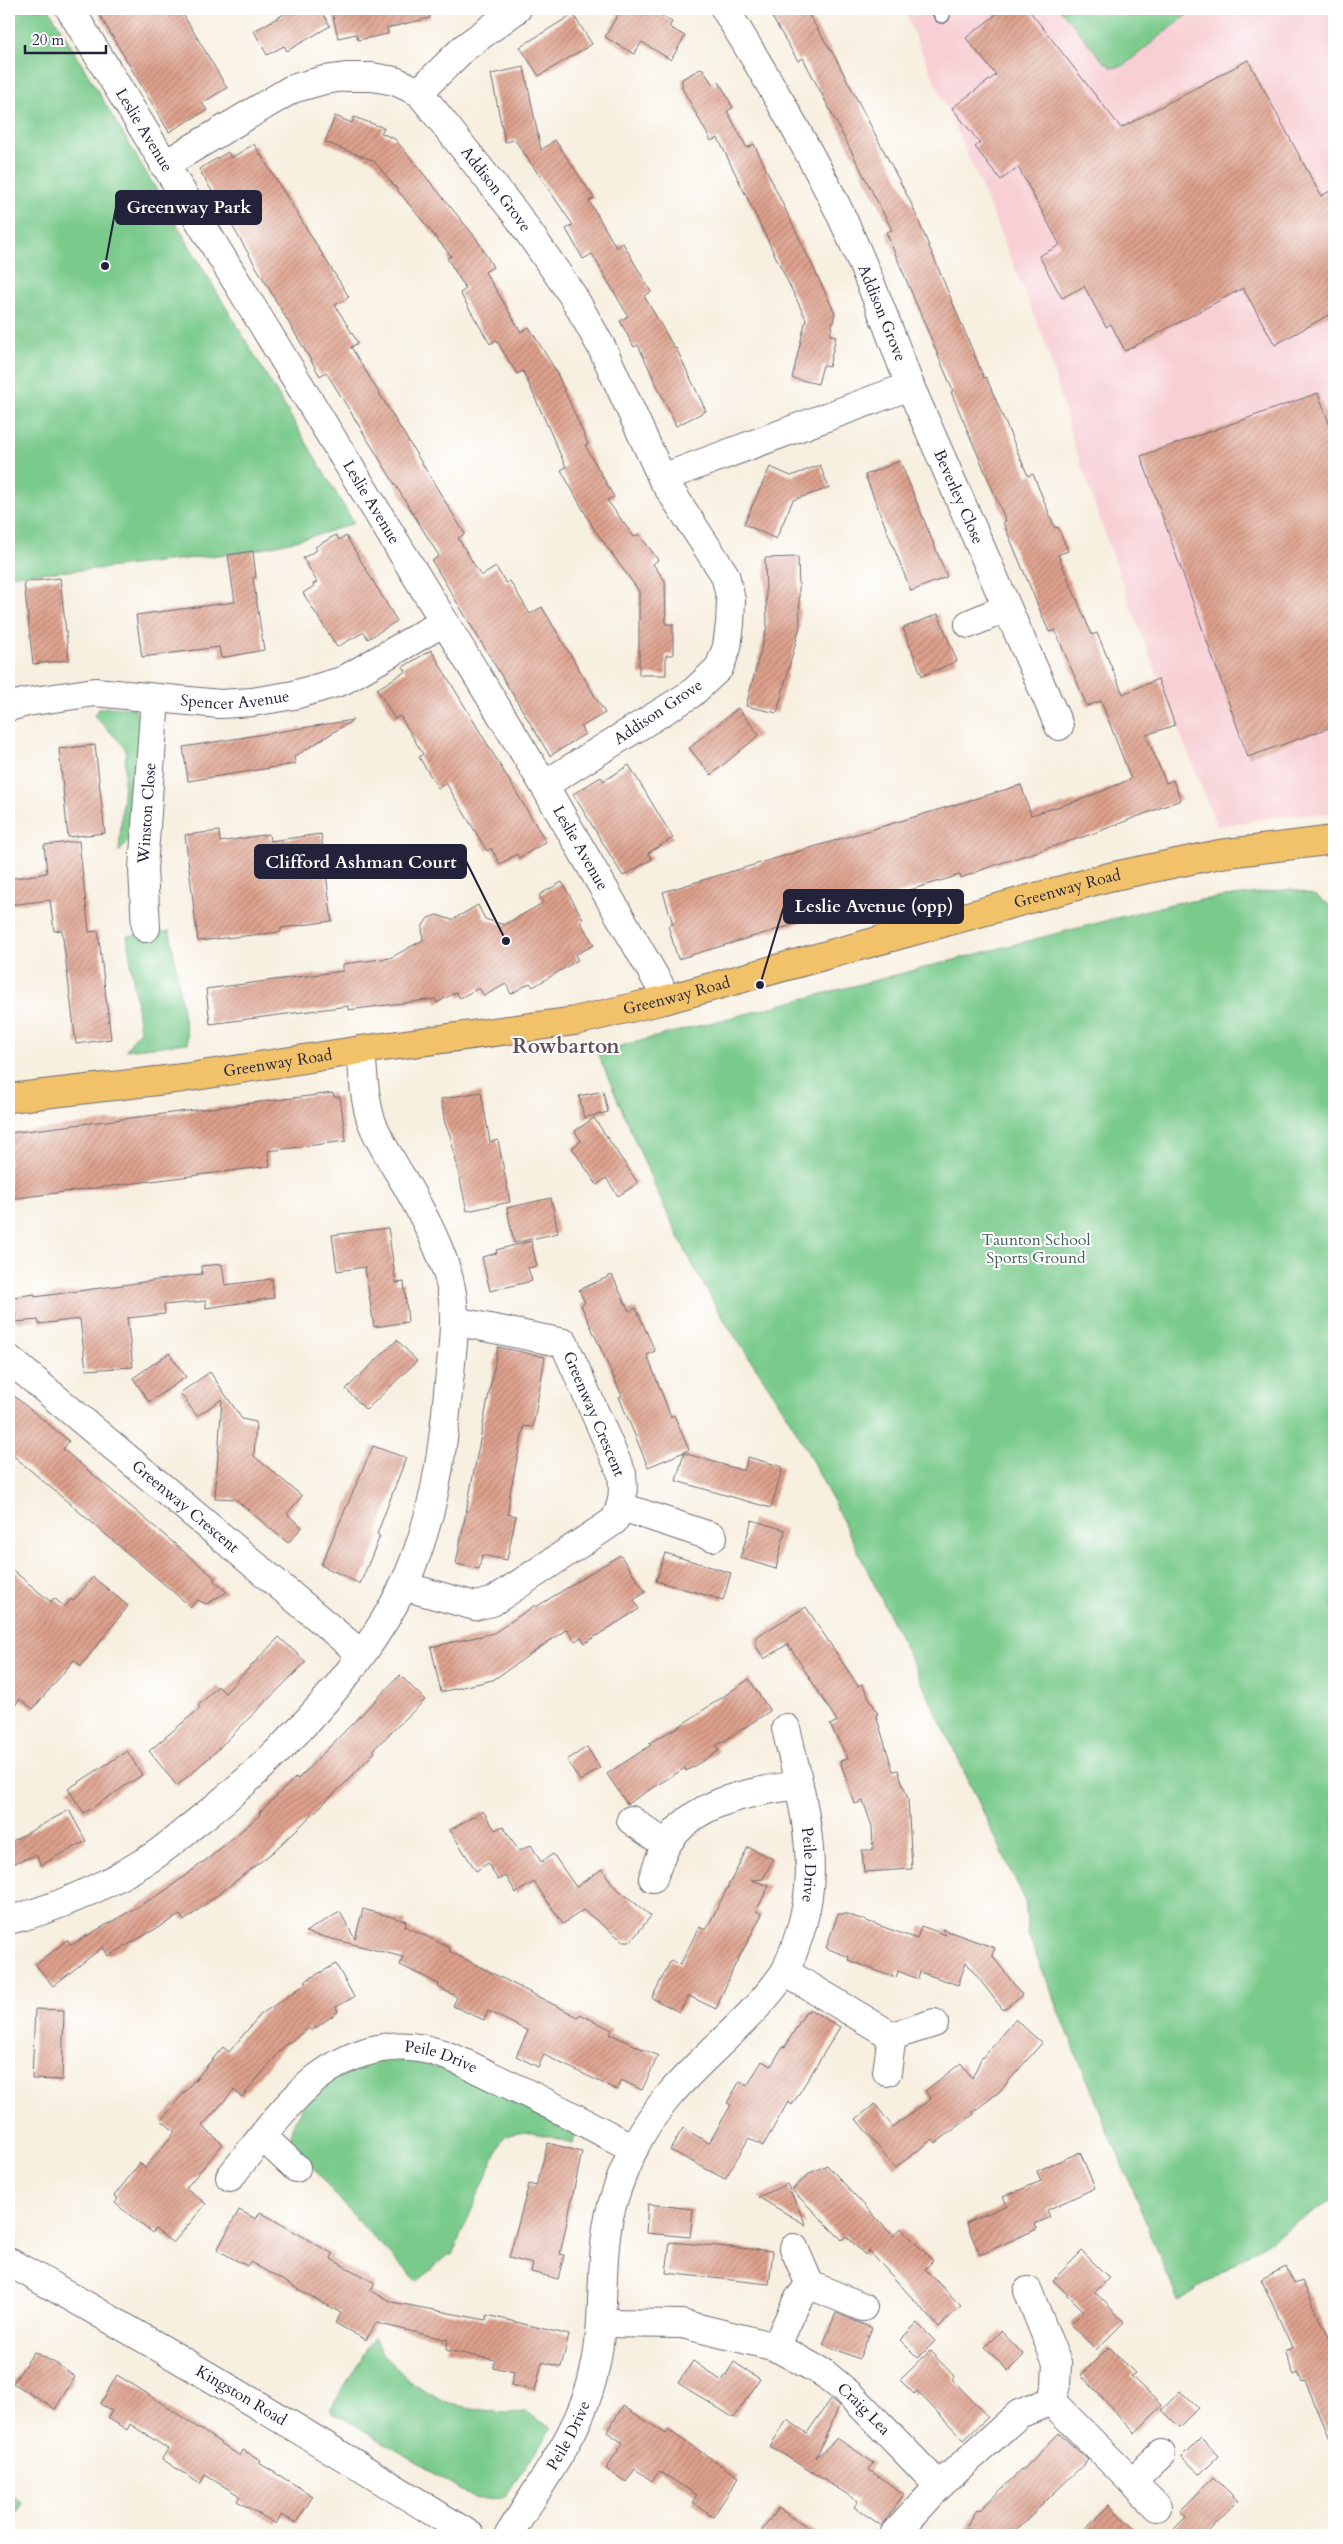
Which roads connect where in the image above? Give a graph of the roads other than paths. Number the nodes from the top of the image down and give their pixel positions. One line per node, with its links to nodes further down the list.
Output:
1 (70, 9): 5 (street, Leslie Avenue)
2 (517, 9): 4 (street)
3 (726, 9): 6 (street, Addison Grove)
4 (419, 92): 5 (street, Addison Grove); 7 (street, Addison Grove)
5 (164, 164): 9 (street, Leslie Avenue)
6 (910, 386): 7 (street); 8 (street, Beverley Close)
7 (662, 478): 14 (street, Addison Grove)
8 (1006, 608): 10 (street); 13 (street, Beverley Close)
9 (444, 622): 11 (street, Spencer Avenue); 14 (street, Leslie Avenue)
10 (969, 624)
11 (155, 698): 12 (street, Spencer Avenue); 16 (street, Winston Close)
12 (9, 707)
13 (1059, 726)
14 (544, 785): 17 (street, Leslie Avenue)
15 (1334, 840): 17 (main road, Greenway Road)
16 (146, 928)
17 (664, 1000): 18 (main road, Greenway Road)
18 (361, 1050): 19 (main road, Greenway Road); 20 (street)
19 (9, 1098)
20 (454, 1321): 22 (street, Greenway Crescent); 24 (street)
21 (9, 1359): 25 (street, Greenway Crescent)
22 (622, 1507): 23 (street); 24 (street)
23 (713, 1537)
24 (403, 1586): 25 (street)
25 (361, 1654): 31 (street)
26 (786, 1728): 27 (street, Peile Drive)
27 (798, 1784): 29 (street); 32 (street, Peile Drive)
28 (631, 1820): 29 (street)
29 (666, 1845): 30 (street)
30 (653, 1878)
31 (9, 1920)
32 (785, 1972): 34 (street); 37 (street, Peile Drive)
33 (934, 2023): 34 (street)
34 (892, 2036): 35 (street)
35 (887, 2072)
36 (263, 2137): 37 (street, Peile Drive); 38 (street); 39 (street, Peile Drive)
37 (634, 2149): 45 (street, Peile Drive)
38 (296, 2168)
39 (230, 2177)
40 (794, 2248): 42 (street)
41 (9, 2262): 52 (street, Kingston Road)
42 (810, 2285): 44 (street); 46 (street)
43 (1028, 2291): 47 (street)
44 (864, 2307)
45 (602, 2323): 46 (street, Craig Lea); 53 (street, Peile Drive)
46 (776, 2347): 50 (street, Craig Lea)
47 (1051, 2401): 49 (street); 50 (street)
48 (1161, 2454): 49 (street)
49 (1132, 2482): 51 (street)
50 (939, 2486): 54 (street)
51 (1157, 2507)
52 (470, 2535)
53 (509, 2535)
54 (894, 2535)

